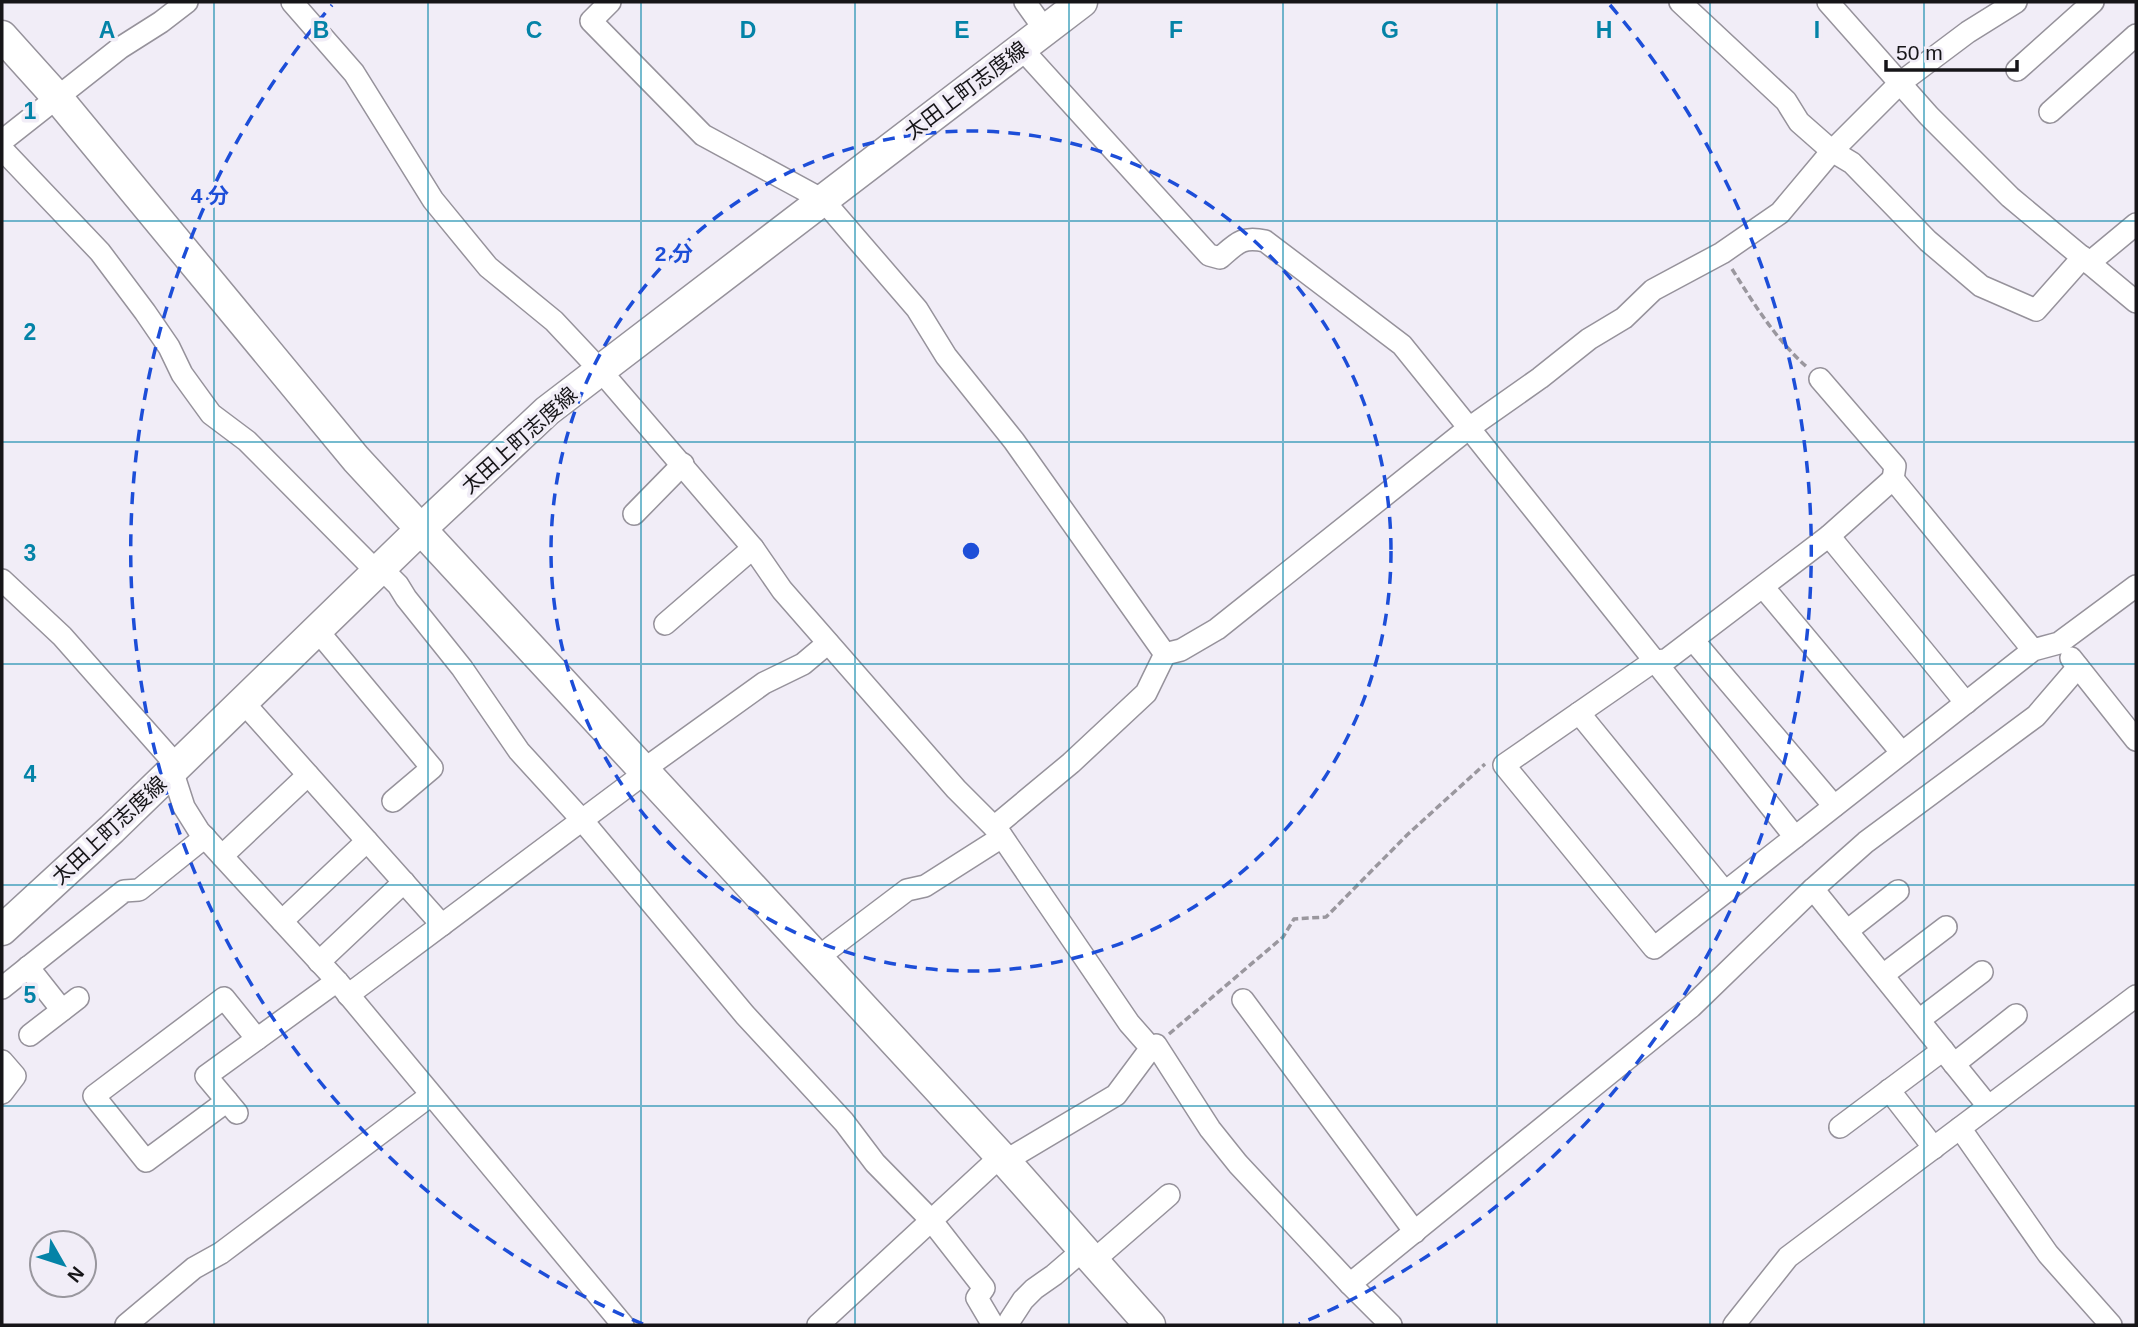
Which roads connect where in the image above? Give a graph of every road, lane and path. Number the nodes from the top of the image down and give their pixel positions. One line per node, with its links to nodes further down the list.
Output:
1 (187, 2): 15 (street)
2 (292, 2): 25 (street)
3 (610, 2): 20 (street)
4 (1025, 2): 12 (street)
5 (1082, 2): 12 (street, 太田上町志度線)
6 (1680, 2): 19 (street)
7 (1828, 2): 14 (street)
8 (2016, 2): 14 (street)
9 (2093, 2): 13 (street)
10 (2136, 35): 16 (street)
11 (2, 36): 15 (street)
12 (1033, 39): 20 (street, 太田上町志度線); 27 (street)
13 (2017, 70)
14 (1900, 83): 19 (street); 23 (street)
15 (56, 96): 17 (street); 31 (street)
16 (2050, 112)
17 (2, 141)
18 (2, 149): 34 (street)
19 (1832, 151): 22 (street); 23 (street)
20 (823, 200): 25 (street, 太田上町志度線); 44 (street)
21 (2136, 224): 23 (street)
22 (1722, 253): 26 (path); 27 (street)
23 (2086, 260): 24 (street)
24 (2136, 302)
25 (600, 370): 28 (street); 31 (street, 太田上町志度線)
26 (1820, 379): 29 (street)
27 (1469, 428): 44 (street); 45 (street)
28 (682, 464): 30 (street); 33 (street)
29 (1893, 479): 32 (street); 43 (street)
30 (634, 514)
31 (421, 528): 34 (street, 太田上町志度線); 54 (street)
32 (1829, 536): 37 (street); 48 (street)
33 (753, 548): 38 (street); 41 (street)
34 (379, 570): 39 (street, 太田上町志度線); 58 (street)
35 (2, 580): 53 (street)
36 (2136, 586): 42 (street)
37 (1764, 588): 40 (street); 51 (street)
38 (665, 624)
39 (317, 631): 47 (street, 太田上町志度線); 56 (street)
40 (1693, 640): 45 (street); 57 (street)
41 (828, 642): 54 (street); 59 (street)
42 (2059, 643): 43 (street); 46 (street)
43 (2033, 650): 48 (street)
44 (1165, 654): 59 (street)
45 (1654, 661): 49 (street); 61 (street)
46 (2078, 667): 50 (street); 65 (street)
47 (243, 702): 53 (street, 太田上町志度線); 55 (street)
48 (1966, 703): 51 (street)
49 (1578, 713): 67 (street); 67 (street)
50 (2136, 740)
51 (1902, 753): 57 (street)
52 (1488, 762): 86 (path)
53 (175, 768): 60 (street); 71 (street, 太田上町志度線)
54 (644, 771): 58 (street); 73 (street)
55 (308, 775): 62 (street); 63 (street)
56 (393, 801)
57 (1835, 806): 61 (street)
58 (582, 820): 69 (street); 98 (street)
59 (998, 832): 73 (street); 96 (street)
60 (205, 837): 63 (street); 75 (street)
61 (1796, 837): 67 (street)
62 (367, 841): 64 (street); 68 (street)
63 (222, 856): 68 (street)
64 (404, 882): 69 (street); 74 (street)
65 (1813, 889): 72 (street); 99 (street)
66 (1898, 891): 72 (street)
67 (1725, 892)
68 (282, 921): 74 (street)
69 (442, 925): 79 (street)
70 (1946, 927): 77 (street)
71 (2, 930)
72 (1847, 931): 77 (street)
73 (817, 958): 96 (street)
74 (319, 962): 79 (street)
75 (28, 967): 78 (street); 84 (street)
76 (1982, 972): 83 (street)
77 (1883, 975): 83 (street)
78 (2, 988)
79 (343, 988): 85 (street); 91 (street)
80 (2136, 996): 92 (street)
81 (1243, 1000): 99 (street)
82 (2016, 1015): 87 (street)
83 (1919, 1020): 87 (street)
84 (30, 1035)
85 (257, 1039): 85 (street)
86 (1156, 1045): 101 (street)
87 (1949, 1056): 89 (street); 92 (street)
88 (2, 1060): 90 (street)
89 (1889, 1090): 93 (street); 95 (street)
90 (2, 1093)
91 (431, 1095): 103 (street); 104 (street)
92 (1988, 1106): 94 (street)
93 (1840, 1127)
94 (1960, 1128): 95 (street); 109 (street)
95 (1934, 1148): 108 (street)
96 (1003, 1158): 98 (street); 100 (street)
97 (1169, 1195): 100 (street)
98 (932, 1220): 102 (street); 105 (street)
99 (1415, 1231): 101 (street)
100 (1088, 1255): 102 (street); 106 (street)
101 (1350, 1284): 107 (street)
102 (1002, 1323)
103 (125, 1325)
104 (622, 1325)
105 (818, 1325)
106 (1150, 1325)
107 (1391, 1325)
108 (1734, 1325)
109 (2111, 1325)

